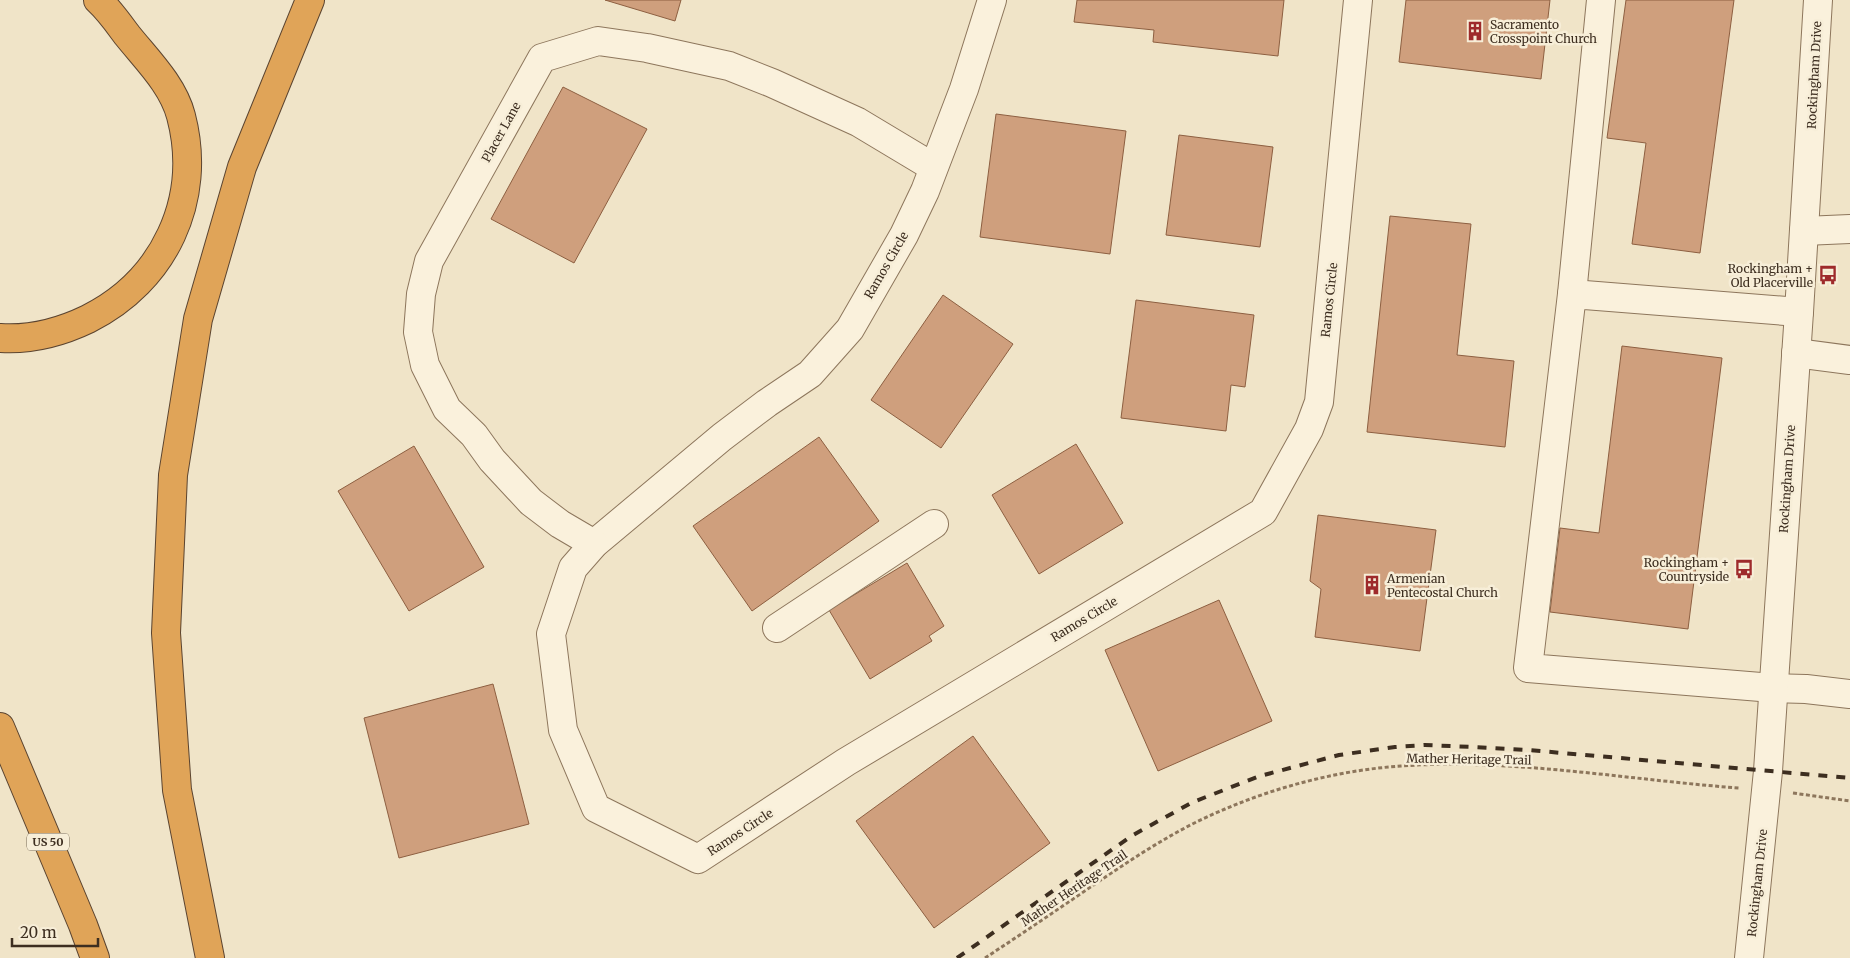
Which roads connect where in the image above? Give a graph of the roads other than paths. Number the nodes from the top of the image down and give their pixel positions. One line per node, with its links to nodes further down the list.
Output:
1 (98, 0): 12 (highway)
2 (310, 0): 22 (highway)
3 (992, 0): 7 (street, Ramos Circle)
4 (1358, 0): 16 (street, Ramos Circle)
5 (1602, 0): 10 (street)
6 (1818, 0): 9 (street, Rockingham Drive)
7 (933, 167): 16 (street, Ramos Circle); 16 (street, Placer Lane)
8 (1850, 229): 9 (street)
9 (1804, 231): 11 (street, Rockingham Drive)
10 (1572, 294): 11 (street); 18 (street)
11 (1799, 312): 13 (street, Rockingham Drive)
12 (0, 338)
13 (1796, 353): 14 (street); 18 (street, Rockingham Drive)
14 (1850, 360)
15 (934, 524): 17 (street)
16 (594, 544)
17 (777, 628)
18 (1773, 688): 19 (street); 23 (street, Rockingham Drive)
19 (1850, 694)
20 (0, 727): 21 (highway, US 50)
21 (95, 958)
22 (210, 958)
23 (1749, 958)

